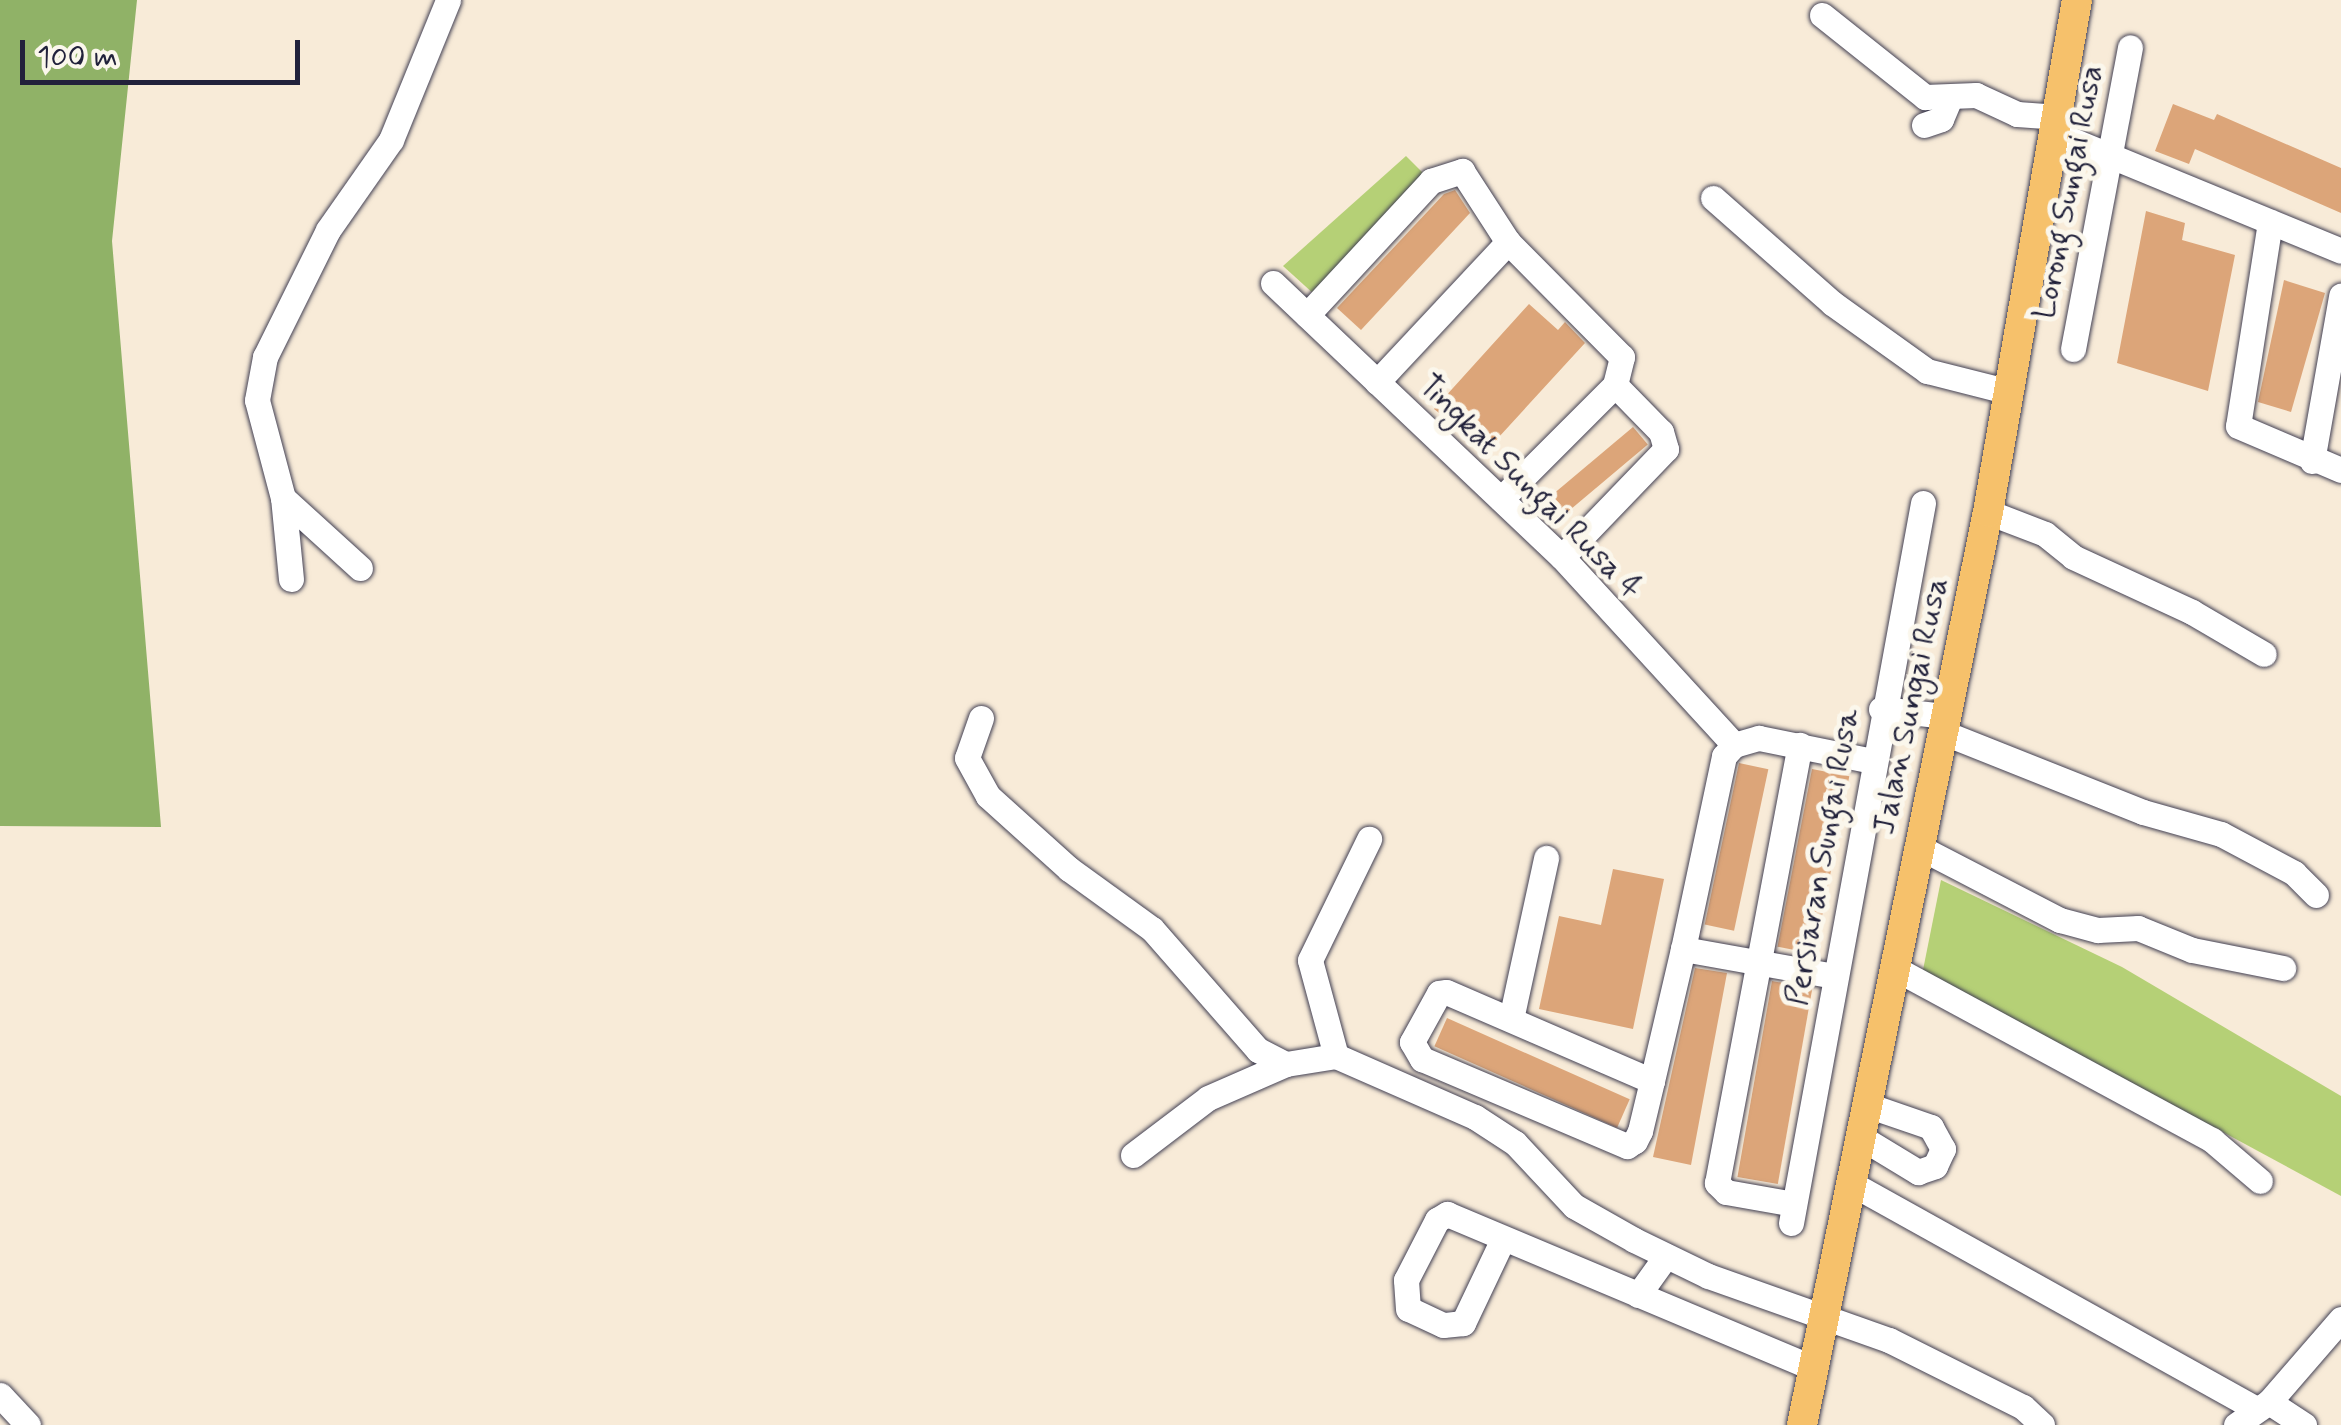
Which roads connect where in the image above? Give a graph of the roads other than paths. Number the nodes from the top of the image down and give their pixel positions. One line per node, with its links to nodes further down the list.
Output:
1 (448, 0): 22 (street)
2 (2077, 0): 6 (main road, Jalan Sungai Rusa)
3 (1822, 16): 5 (street)
4 (2130, 48): 8 (street, Lorong Sungai Rusa)
5 (1950, 98): 6 (street); 7 (street)
6 (2057, 125): 8 (street); 19 (main road, Jalan Sungai Rusa)
7 (1924, 126)
8 (2110, 158): 10 (street); 16 (street, Lorong Sungai Rusa)
9 (1713, 198): 19 (street)
10 (2270, 222): 12 (street); 20 (street)
11 (1508, 242): 15 (street); 17 (street); 18 (street)
12 (2341, 251)
13 (1273, 283): 15 (street, Tingkat Sungai Rusa 4)
14 (2341, 296): 20 (street)
15 (1306, 315): 17 (street, Tingkat Sungai Rusa 4)
16 (2073, 349)
17 (1377, 382): 23 (street, Tingkat Sungai Rusa 4)
18 (1616, 385): 23 (street); 26 (street)
19 (2010, 392): 25 (main road, Jalan Sungai Rusa)
20 (2312, 461): 21 (street)
21 (2341, 470)
22 (283, 498): 27 (street); 28 (street)
23 (1501, 500): 26 (street, Tingkat Sungai Rusa 4)
24 (1922, 503): 30 (street, Persiaran Sungai Rusa)
25 (1988, 512): 29 (street); 32 (main road, Jalan Sungai Rusa)
26 (1562, 558): 34 (street, Tingkat Sungai Rusa 4)
27 (360, 568)
28 (291, 579)
29 (2264, 654)
30 (1881, 709): 32 (street); 35 (street, Persiaran Sungai Rusa)
31 (981, 718): 47 (street)
32 (1943, 724): 37 (main road, Jalan Sungai Rusa); 39 (street)
33 (1800, 744): 34 (street); 35 (street); 41 (street)
34 (1734, 745): 40 (street)
35 (1873, 761): 44 (street, Persiaran Sungai Rusa)
36 (1368, 840): 46 (street)
37 (1916, 846): 42 (main road, Jalan Sungai Rusa); 43 (street)
38 (1546, 858): 45 (street)
39 (2316, 895)
40 (1683, 950): 41 (street); 48 (street)
41 (1760, 962): 44 (street); 44 (street, Persiaran Sungai Rusa)
42 (1894, 968): 49 (main road, Jalan Sungai Rusa); 52 (street)
43 (2283, 968)
44 (1835, 976)
45 (1511, 1019): 48 (street); 48 (street)
46 (1336, 1056): 47 (street); 55 (street)
47 (1286, 1064): 51 (street)
48 (1652, 1081)
49 (1868, 1104): 50 (main road, Jalan Sungai Rusa); 50 (street)
50 (1862, 1138): 53 (main road, Jalan Sungai Rusa)
51 (1133, 1155)
52 (2260, 1181)
53 (1854, 1185): 57 (main road, Jalan Sungai Rusa); 61 (street)
54 (1502, 1241): 54 (street); 56 (street)
55 (1666, 1256): 56 (street); 57 (street)
56 (1638, 1295): 59 (street)
57 (1826, 1317): 59 (main road, Jalan Sungai Rusa); 64 (street)
58 (2337, 1331): 61 (street)
59 (1814, 1369): 63 (main road, Jalan Sungai Rusa)
60 (0, 1395): 62 (street)
61 (2253, 1412): 65 (street)
62 (28, 1425)
63 (1802, 1425)
64 (2042, 1425)
65 (2304, 1425)

